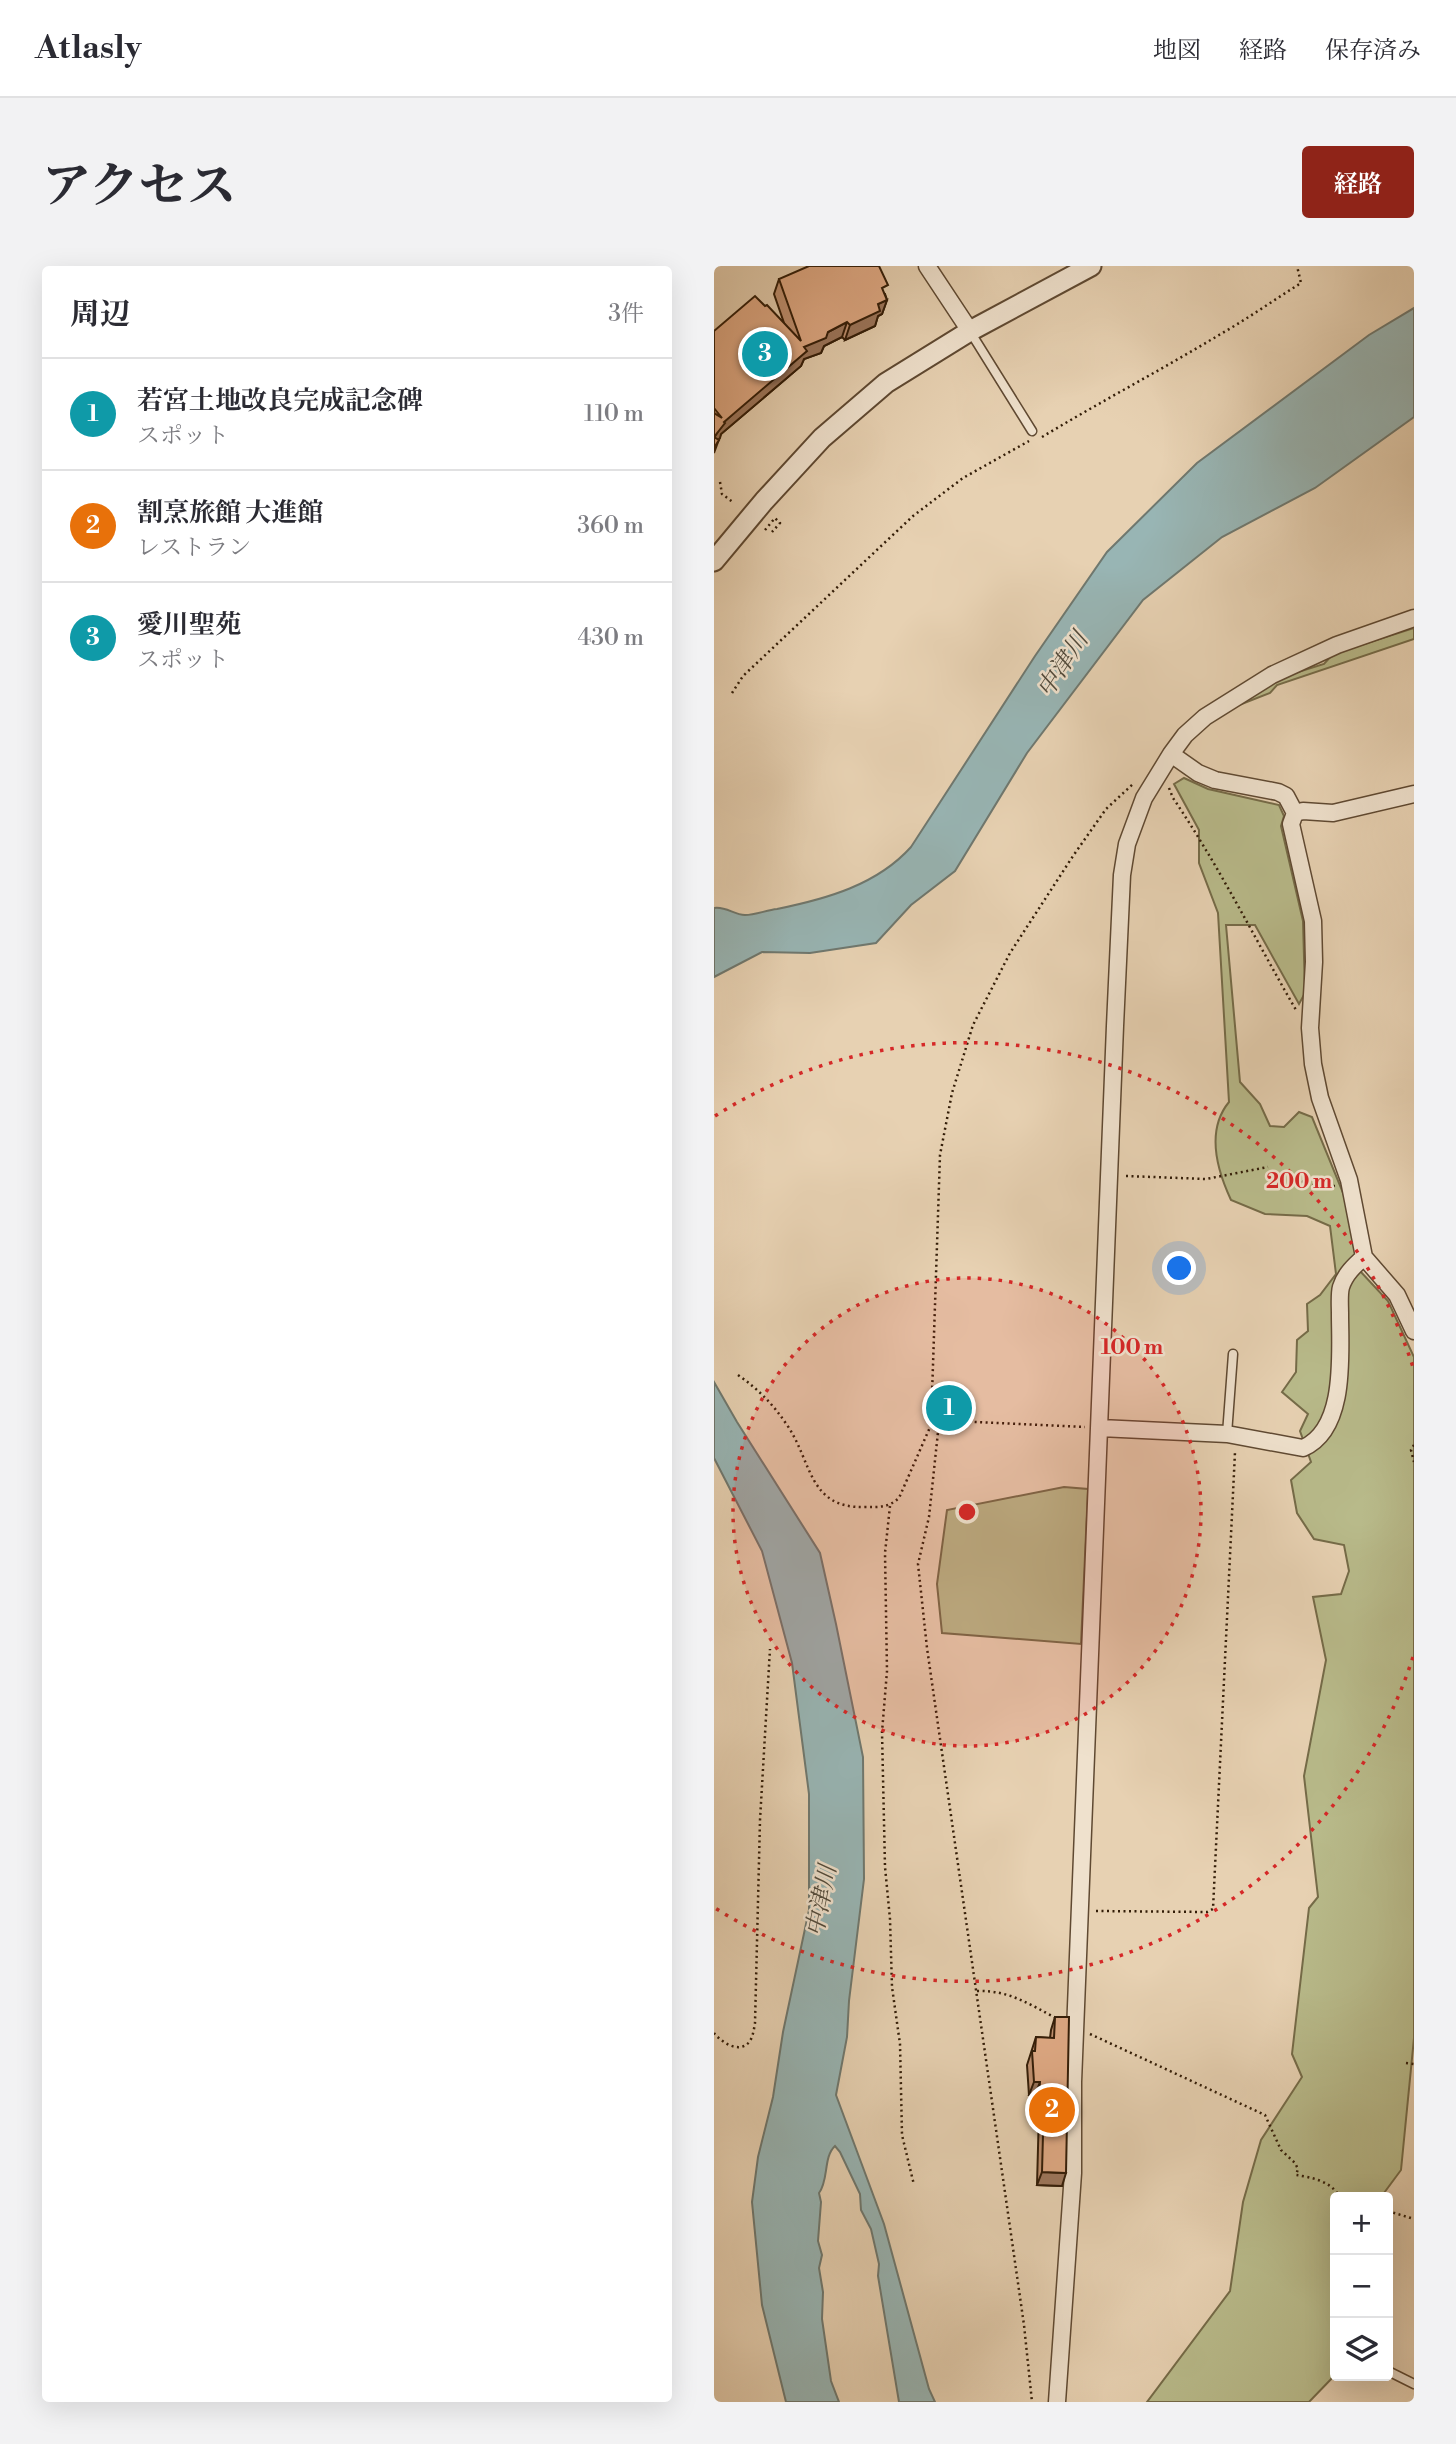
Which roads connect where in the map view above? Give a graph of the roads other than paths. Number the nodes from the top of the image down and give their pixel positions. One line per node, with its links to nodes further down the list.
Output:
1 (928, 266): 3 (street)
2 (1091, 266): 3 (street)
3 (970, 331): 4 (lane); 5 (street)
4 (1032, 431)
5 (714, 561)
6 (1414, 618): 7 (street)
7 (1171, 754): 9 (street); 13 (street)
8 (1414, 794): 9 (street)
9 (1295, 813): 10 (street)
10 (1364, 1257): 11 (street); 14 (street)
11 (1414, 1331)
12 (1233, 1354): 14 (lane)
13 (1100, 1428): 14 (street); 17 (street)
14 (1231, 1434)
15 (1393, 2374): 16 (lane)
16 (1414, 2384)
17 (1057, 2402)

